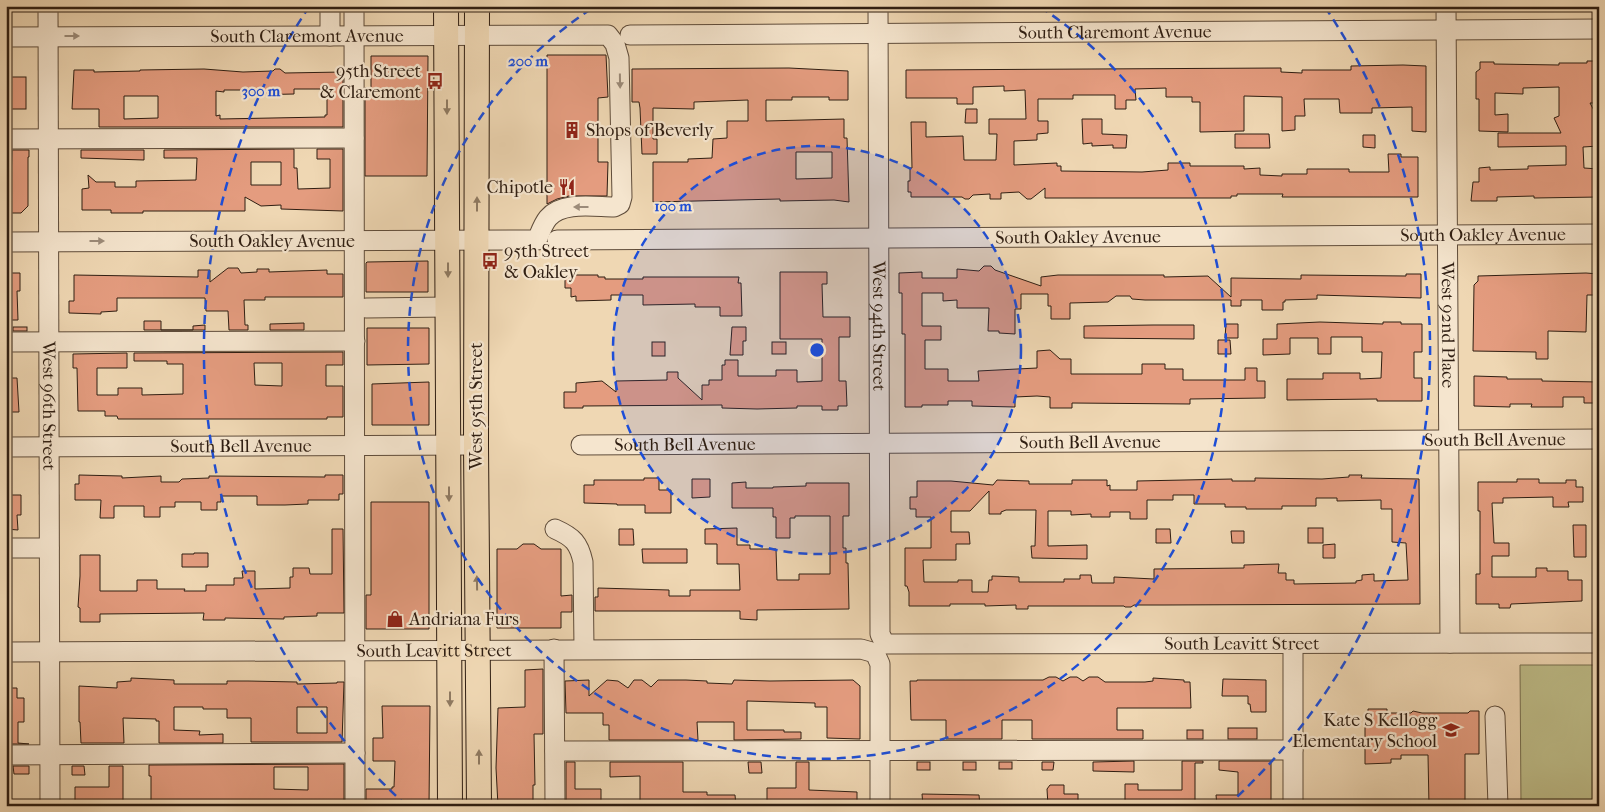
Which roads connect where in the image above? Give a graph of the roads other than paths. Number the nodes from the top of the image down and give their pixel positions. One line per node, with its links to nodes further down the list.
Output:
1 (48, 6): 14 (street, West 96th Street)
2 (330, 6): 15 (street)
3 (354, 6): 16 (street)
4 (446, 6): 11 (main road, West 95th Street)
5 (477, 6): 12 (main road, West 95th Street)
6 (878, 6): 10 (street, West 94th Street)
7 (1446, 6): 9 (street, West 92nd Place)
8 (1599, 29): 9 (street, South Claremont Avenue)
9 (1446, 30): 10 (street, South Claremont Avenue); 21 (street, West 92nd Place)
10 (878, 34): 13 (street, South Claremont Avenue); 23 (street, West 94th Street)
11 (447, 35): 12 (street, South Claremont Avenue); 16 (street, South Claremont Avenue); 25 (main road, West 95th Street, one-way to 25)
12 (477, 35): 26 (main road, West 95th Street, one-way to 12); 27 (street, South Claremont Avenue, one-way to 27)
13 (630, 35)
14 (48, 36): 15 (street, South Claremont Avenue, one-way to 15); 17 (street, South Claremont Avenue); 20 (street, West 96th Street)
15 (330, 36): 16 (street, South Claremont Avenue)
16 (354, 36): 18 (street)
17 (6, 37)
18 (354, 138): 20 (street); 24 (street)
19 (6, 139): 20 (street)
20 (48, 139): 30 (street, West 96th Street)
21 (1447, 234): 22 (street, South Oakley Avenue); 23 (street, South Oakley Avenue); 37 (street, West 92nd Place)
22 (1599, 234)
23 (879, 238): 28 (street, South Oakley Avenue); 38 (street, West 94th Street)
24 (355, 240): 25 (street, South Oakley Avenue); 30 (street, South Oakley Avenue, one-way to 24); 33 (street)
25 (448, 240): 26 (street, South Oakley Avenue); 31 (main road, West 95th Street, one-way to 31)
26 (476, 240): 27 (street, South Oakley Avenue); 41 (main road, West 95th Street)
27 (537, 240)
28 (557, 240)
29 (6, 242): 30 (street, South Oakley Avenue)
30 (49, 242): 35 (street, West 96th Street)
31 (448, 307): 32 (street); 40 (main road, West 95th Street)
32 (366, 308)
33 (355, 341): 35 (street); 42 (street)
34 (6, 342): 35 (street)
35 (49, 342): 44 (street, West 96th Street)
36 (1599, 439): 37 (street, South Bell Avenue)
37 (1448, 440): 38 (street, South Bell Avenue); 48 (street, West 92nd Place)
38 (879, 443): 39 (street, South Bell Avenue); 51 (street, West 94th Street)
39 (581, 444)
40 (449, 445): 41 (street, South Bell Avenue); 42 (street, South Bell Avenue); 55 (main road, West 95th Street, one-way to 55)
41 (476, 445): 56 (main road, West 95th Street, one-way to 41)
42 (356, 446): 44 (street, South Bell Avenue); 54 (street)
43 (6, 447): 44 (street, South Bell Avenue)
44 (49, 447): 47 (street, West 96th Street)
45 (555, 529): 53 (street)
46 (6, 548): 47 (street)
47 (50, 548): 58 (street, West 96th Street)
48 (1450, 643): 49 (street, South Leavitt Street); 50 (street, South Leavitt Street)
49 (1599, 643)
50 (1293, 644): 51 (street, South Leavitt Street); 62 (street)
51 (875, 645): 53 (street, South Leavitt Street); 61 (street, West 94th Street)
52 (554, 649): 53 (street, South Leavitt Street); 56 (street, South Leavitt Street); 60 (street)
53 (584, 649)
54 (356, 650): 55 (street, South Leavitt Street); 58 (street, South Leavitt Street); 63 (street)
55 (450, 650): 56 (street, South Leavitt Street); 68 (main road, West 95th Street, one-way to 68)
56 (478, 650): 69 (main road, West 95th Street, one-way to 56)
57 (6, 652): 58 (street, South Leavitt Street)
58 (50, 652): 65 (street, West 96th Street)
59 (1496, 716): 73 (street)
60 (555, 750): 61 (street); 70 (street)
61 (880, 750): 62 (street); 71 (street, West 94th Street)
62 (1293, 750): 72 (street)
63 (355, 753): 65 (street); 67 (street)
64 (6, 755): 65 (street)
65 (50, 755): 66 (street, West 96th Street)
66 (50, 806)
67 (355, 806)
68 (450, 806)
69 (479, 806)
70 (555, 806)
71 (880, 806)
72 (1293, 806)
73 (1498, 806)

